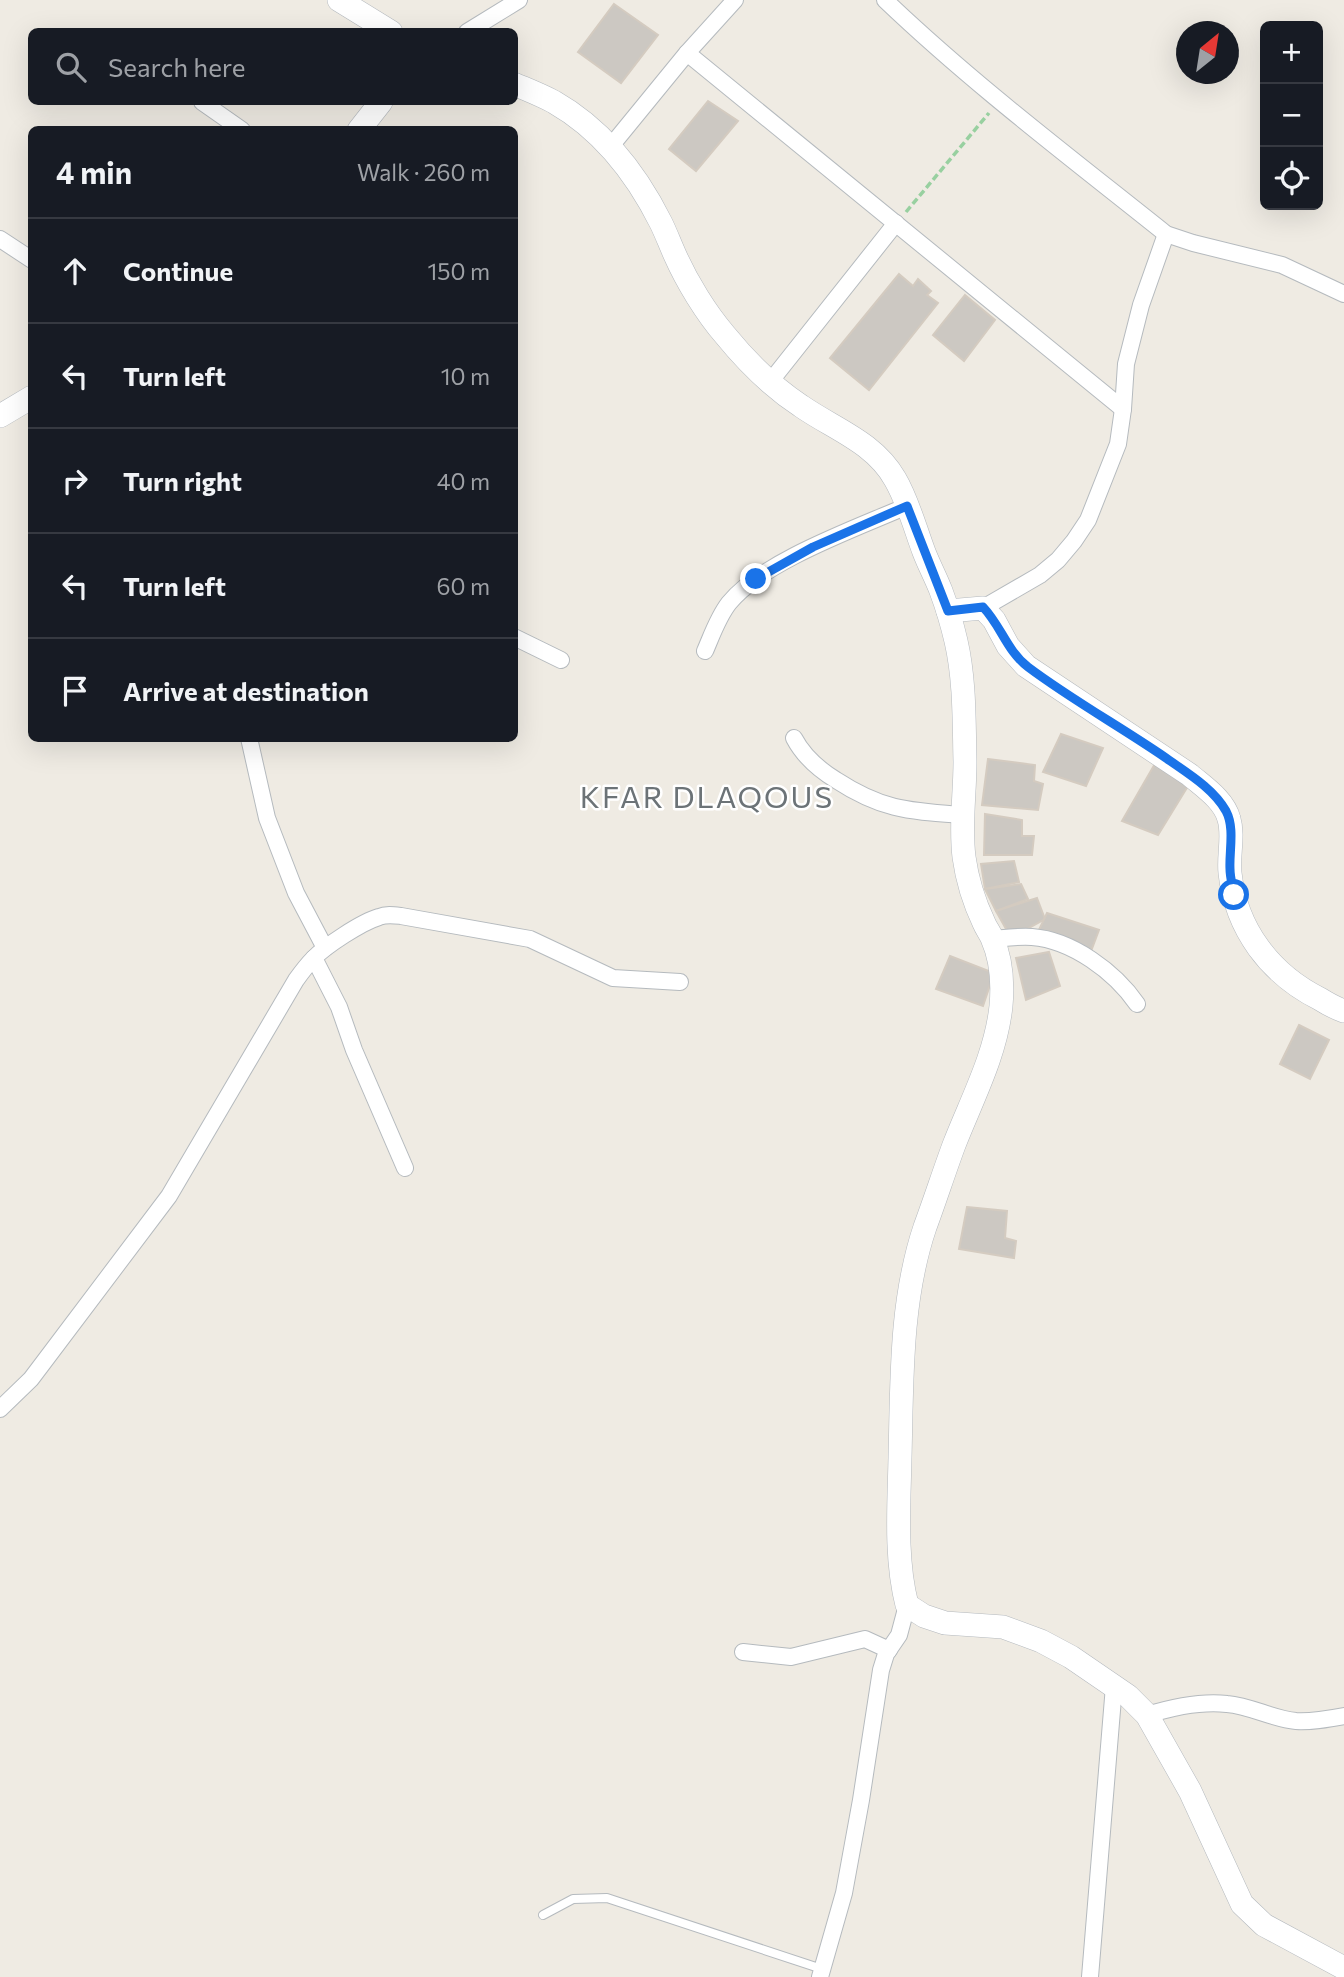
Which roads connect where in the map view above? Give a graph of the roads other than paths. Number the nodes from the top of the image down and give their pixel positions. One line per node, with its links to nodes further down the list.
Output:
1 (339, 0): 5 (main road)
2 (519, 0): 6 (street)
3 (735, 0): 7 (street)
4 (885, 0): 15 (street)
5 (384, 28)
6 (474, 28)
7 (687, 53): 13 (street); 14 (street)
8 (518, 86): 13 (main road)
9 (206, 105): 11 (street)
10 (379, 105): 12 (main road)
11 (236, 126)
12 (362, 126)
13 (611, 146): 19 (main road)
14 (897, 223): 19 (street); 21 (street)
15 (1166, 233): 18 (street); 21 (street)
16 (0, 239): 17 (street)
17 (28, 257)
18 (1344, 294)
19 (770, 382): 23 (main road)
20 (28, 399): 22 (main road)
21 (1123, 409): 24 (street)
22 (0, 416)
23 (907, 506): 25 (main road); 27 (street)
24 (983, 607): 25 (main road); 36 (main road)
25 (948, 611): 31 (main road)
26 (518, 639): 28 (street)
27 (705, 651)
28 (561, 660)
29 (794, 737): 31 (street)
30 (250, 742): 33 (street)
31 (962, 815): 32 (main road)
32 (993, 939): 35 (street); 39 (main road)
33 (319, 953): 34 (street); 37 (street); 38 (street)
34 (680, 982)
35 (1137, 1004)
36 (1344, 1011)
37 (405, 1168)
38 (0, 1409)
39 (907, 1605): 40 (street); 42 (main road)
40 (889, 1650): 41 (street); 47 (street)
41 (743, 1652)
42 (1114, 1686): 43 (main road); 48 (street)
43 (1147, 1714): 44 (street); 46 (main road)
44 (1344, 1716)
45 (543, 1915): 47 (lane)
46 (1344, 1968)
47 (821, 1973)
48 (1090, 1977)

